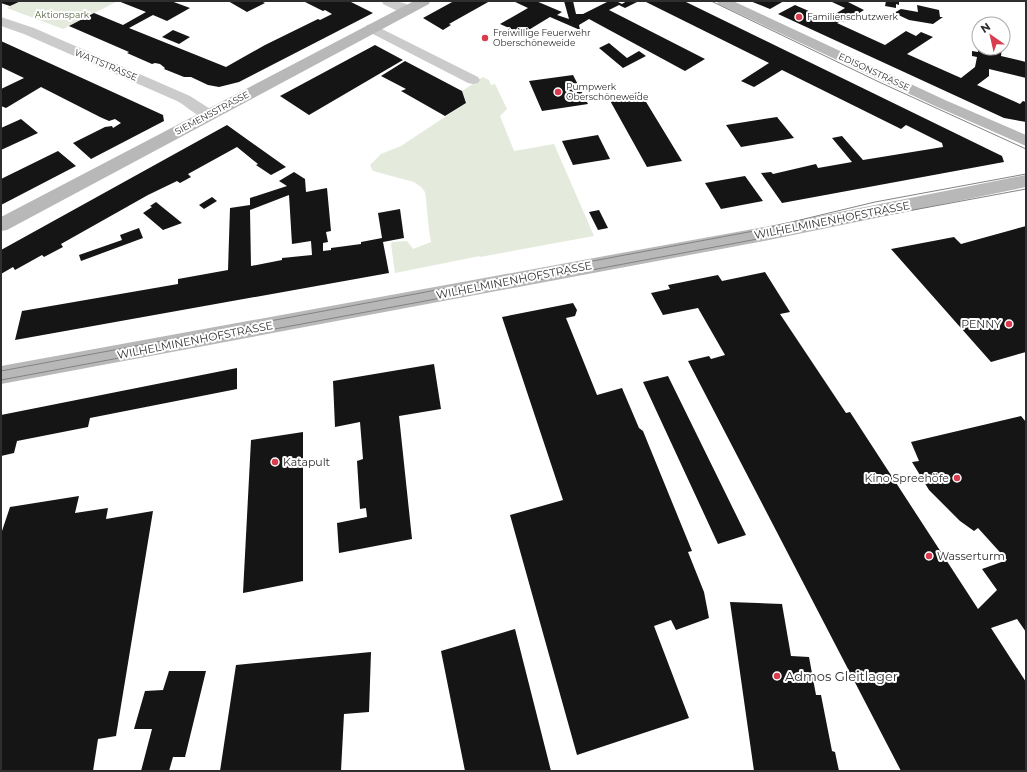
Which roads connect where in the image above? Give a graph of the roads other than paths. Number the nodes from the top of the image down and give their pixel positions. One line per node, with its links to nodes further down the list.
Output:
1 (388, 1): 4 (street)
2 (424, 1): 4 (main road, SIEMENSSTRASSE)
3 (723, 1): 9 (main road, EDISONSTRASSE)
4 (407, 10): 6 (main road, SIEMENSSTRASSE)
5 (1, 21): 8 (street, WATTSTRASSE)
6 (372, 28): 7 (street); 8 (main road, SIEMENSSTRASSE)
7 (474, 80)
8 (209, 115): 11 (main road, SIEMENSSTRASSE)
9 (1026, 141)
10 (1026, 181): 12 (main road, WILHELMINENHOFSTRASSE)
11 (1, 225)
12 (1, 376)

